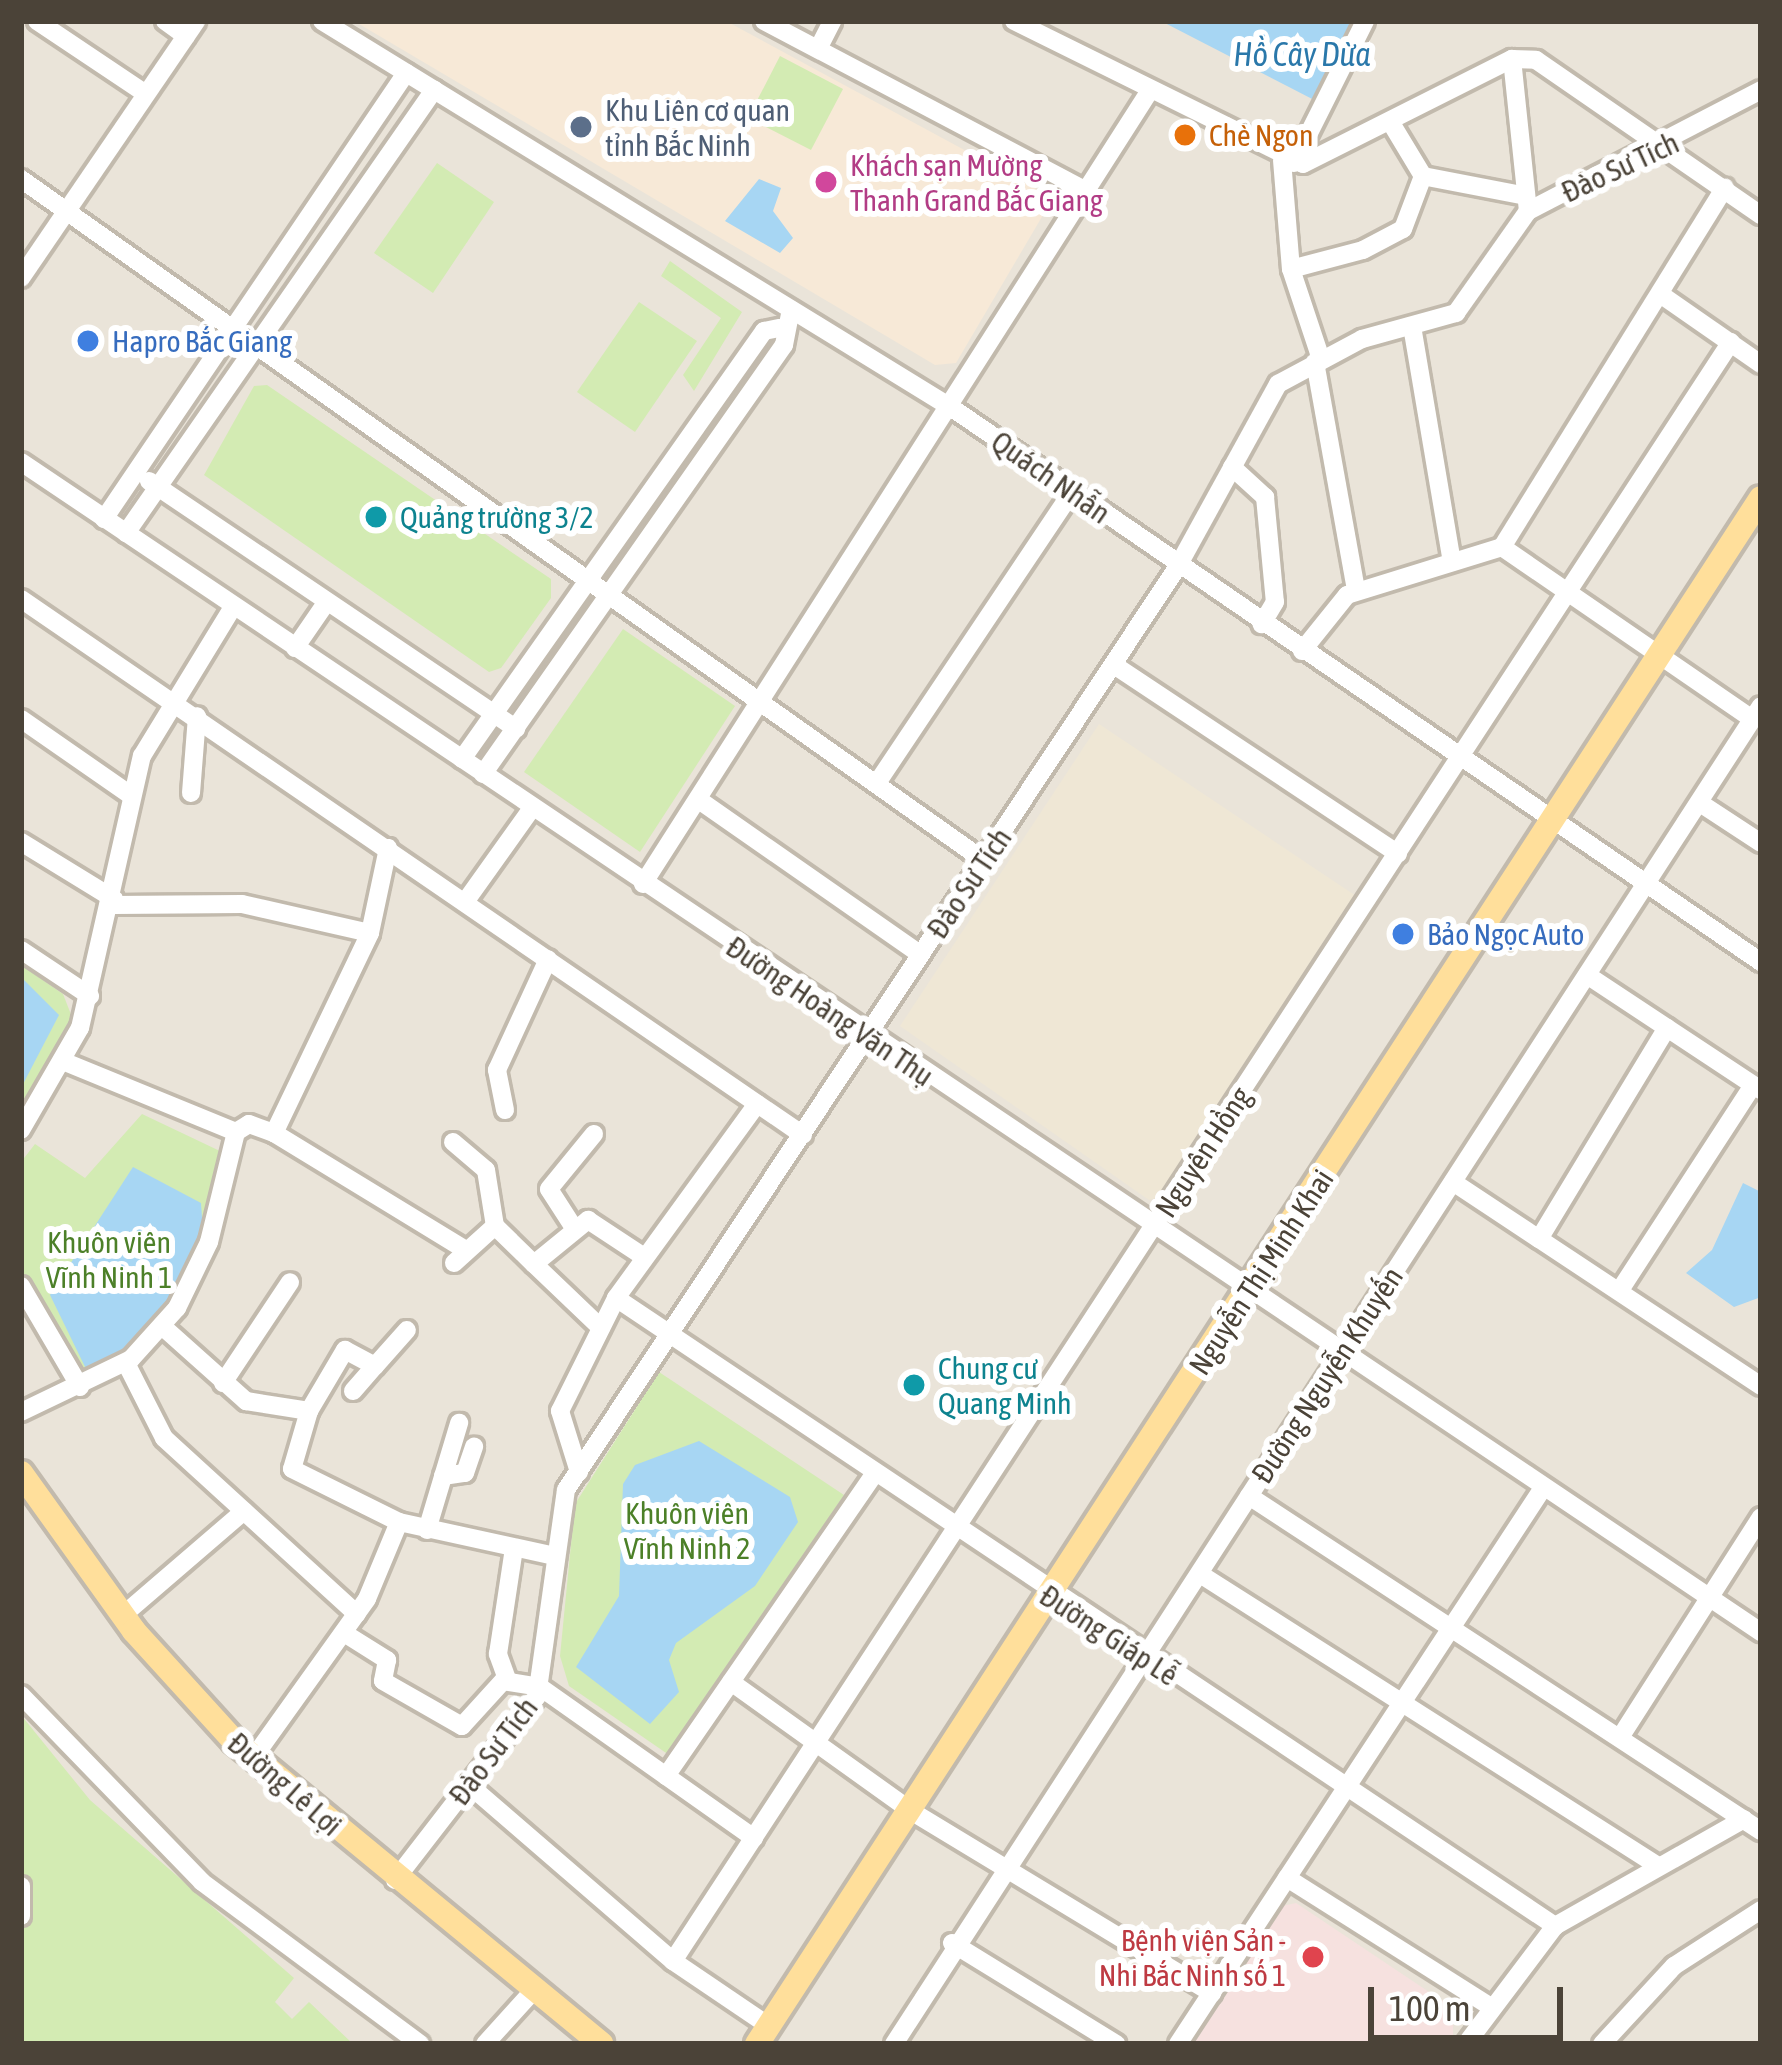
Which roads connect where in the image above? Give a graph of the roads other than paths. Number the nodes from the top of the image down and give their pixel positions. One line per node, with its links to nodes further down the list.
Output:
1 (37, 21): 15 (street)
2 (165, 21): 8 (street)
3 (322, 21): 11 (street, Quách Nhẫn)
4 (764, 21): 9 (street)
5 (832, 21): 9 (street)
6 (1013, 21): 14 (street)
7 (1365, 21): 18 (street)
8 (191, 28): 15 (street)
9 (818, 49): 22 (street)
10 (1512, 59): 16 (street); 17 (street); 23 (street)
11 (406, 73): 12 (street, Quách Nhẫn); 30 (street)
12 (434, 90): 29 (street, Quách Nhẫn); 33 (street)
13 (1761, 90): 17 (street, Đào Sư Tích)
14 (1149, 92): 18 (street); 22 (street)
15 (146, 94): 24 (street)
16 (1391, 122): 18 (street); 19 (street)
17 (1671, 144): 21 (street); 23 (street, Đào Sư Tích)
18 (1288, 161): 26 (street)
19 (1423, 176): 23 (street); 26 (street)
20 (21, 179): 24 (street)
21 (1725, 188): 25 (street); 28 (street)
22 (1088, 191): 37 (street)
23 (1525, 203): 31 (street, Đào Sư Tích)
24 (67, 210): 27 (street); 30 (street)
25 (1761, 215)
26 (1291, 269): 35 (street)
27 (21, 278)
28 (1663, 296): 34 (street); 46 (street)
29 (791, 310): 32 (street); 37 (street, Quách Nhẫn)
30 (233, 323): 33 (street); 40 (street)
31 (1412, 326): 35 (street, Đào Sư Tích); 47 (street)
32 (780, 328): 49 (street); 52 (street)
33 (256, 338): 41 (street); 49 (street)
34 (1731, 342): 36 (street); 50 (street, Nguyên Hồng)
35 (1318, 361): 39 (street, Đào Sư Tích); 51 (street)
36 (1761, 364)
37 (955, 410): 42 (street, Quách Nhẫn); 62 (street)
38 (21, 462): 44 (street, Đường Hoàng Văn Thụ)
39 (1232, 467): 48 (street, Đào Sư Tích); 56 (street)
40 (136, 471): 41 (street); 44 (street)
41 (157, 486): 45 (street); 54 (street)
42 (1072, 492): 48 (street, Quách Nhẫn); 71 (street)
43 (1761, 498): 59 (main road, Nguyễn Thị Minh Khai)
44 (104, 519): 45 (street, Đường Hoàng Văn Thụ)
45 (126, 533): 55 (street, Đường Hoàng Văn Thụ)
46 (1502, 547): 47 (street); 50 (street)
47 (1452, 562): 51 (street)
48 (1178, 566): 56 (street, Quách Nhẫn); 60 (street, Đào Sư Tích)
49 (590, 577): 52 (street); 63 (street)
50 (1567, 588): 59 (street); 69 (street, Nguyên Hồng)
51 (1356, 591): 58 (street)
52 (611, 592): 62 (street); 67 (street)
53 (21, 599): 61 (street)
54 (326, 603): 57 (street); 63 (street)
55 (233, 607): 57 (street, Đường Hoàng Văn Thụ); 61 (street)
56 (1262, 624): 58 (street, Quách Nhẫn)
57 (296, 648): 68 (street, Đường Hoàng Văn Thụ)
58 (1301, 651): 69 (street, Quách Nhẫn)
59 (1658, 658): 64 (street); 77 (main road, Nguyễn Thị Minh Khai)
60 (1114, 665): 81 (street); 82 (street, Đào Sư Tích)
61 (175, 701): 65 (street); 73 (street)
62 (761, 705): 71 (street); 74 (street)
63 (491, 713): 67 (street); 68 (street)
64 (1757, 713): 75 (street, Đường Nguyễn Khuyến)
65 (197, 716): 72 (street); 80 (street)
66 (21, 719): 73 (street)
67 (516, 729): 70 (street)
68 (461, 759): 70 (street, Đường Hoàng Văn Thụ)
69 (1458, 761): 77 (street, Quách Nhẫn); 81 (street, Nguyên Hồng)
70 (483, 774): 76 (street, Đường Hoàng Văn Thụ)
71 (877, 783): 82 (street)
72 (191, 793)
73 (129, 794): 85 (street)
74 (699, 800): 83 (street); 89 (street)
75 (1700, 803): 79 (street); 84 (street, Đường Nguyễn Khuyến)
76 (532, 808): 83 (street, Đường Hoàng Văn Thụ); 86 (street)
77 (1551, 824): 84 (street, Quách Nhẫn); 116 (main road, Nguyễn Thị Minh Khai)
78 (21, 842): 85 (street)
79 (1761, 843)
80 (388, 848): 86 (street); 87 (street)
81 (1398, 854): 109 (street, Nguyên Hồng)
82 (983, 860): 89 (street, Đào Sư Tích)
83 (643, 884): 95 (street, Đường Hoàng Văn Thụ)
84 (1643, 885): 91 (street, Quách Nhẫn); 92 (street, Đường Nguyễn Khuyến)
85 (114, 902): 87 (street); 93 (street)
86 (465, 902): 90 (street)
87 (370, 933): 102 (street)
88 (21, 950): 93 (street)
89 (920, 954): 95 (street, Đào Sư Tích)
90 (548, 959): 98 (street); 99 (street)
91 (1761, 962)
92 (1586, 975): 94 (street); 106 (street, Đường Nguyễn Khuyến)
93 (90, 996): 96 (street)
94 (1667, 1028): 97 (street); 110 (street)
95 (866, 1037): 104 (street, Đào Sư Tích); 109 (street, Đường Hoàng Văn Thụ)
96 (65, 1062): 100 (street); 101 (street)
97 (1757, 1087): 115 (street)
98 (757, 1103): 104 (street); 111 (street)
99 (505, 1110)
100 (21, 1130)
101 (236, 1132): 102 (street); 118 (street)
102 (274, 1133): 107 (street)
103 (594, 1134): 108 (street)
104 (803, 1135): 121 (street, Đào Sư Tích)
105 (452, 1142): 107 (street)
106 (1453, 1182): 110 (street); 122 (street, Đường Nguyễn Khuyến)
107 (495, 1226): 112 (street)
108 (574, 1228): 111 (street); 112 (street)
109 (1152, 1230): 116 (street, Đường Hoàng Văn Thụ); 143 (street, Nguyên Hồng)
110 (1539, 1238): 115 (street)
111 (638, 1253): 117 (street)
112 (534, 1264): 119 (street)
113 (290, 1282): 125 (street)
114 (21, 1286): 127 (street)
115 (1620, 1290): 126 (street)
116 (1248, 1294): 122 (street, Đường Hoàng Văn Thụ); 147 (main road, Nguyễn Thị Minh Khai)
117 (616, 1298): 119 (street); 121 (street, Đường Giáp Lễ)
118 (162, 1326): 123 (street); 125 (street)
119 (601, 1328): 133 (street)
120 (407, 1330): 124 (street)
121 (668, 1335): 133 (street, Đào Sư Tích); 135 (street, Đường Giáp Lễ)
122 (1339, 1354): 137 (street, Đường Hoàng Văn Thụ); 138 (street, Đường Nguyễn Khuyến)
123 (126, 1363): 127 (street); 139 (street)
124 (375, 1366): 128 (street); 129 (street)
125 (223, 1383): 129 (street)
126 (1761, 1386)
127 (80, 1387): 130 (street)
128 (353, 1391)
129 (309, 1411): 141 (street)
130 (21, 1412)
131 (459, 1424): 136 (street)
132 (474, 1448): 136 (street)
133 (579, 1472): 145 (street, Đào Sư Tích)
134 (21, 1473): 150 (main road, Đường Lê Lợi)
135 (874, 1474): 143 (street, Đường Giáp Lễ); 156 (street)
136 (443, 1476): 142 (street)
137 (1543, 1488): 148 (street, Đường Hoàng Văn Thụ); 151 (street)
138 (1249, 1496): 146 (street, Đường Nguyễn Khuyến); 151 (street)
139 (244, 1511): 149 (street); 150 (street)
140 (1761, 1517): 148 (street)
141 (399, 1522): 142 (street); 149 (street)
142 (427, 1530): 144 (street)
143 (957, 1531): 147 (street, Đường Giáp Lễ); 161 (street, Nguyên Hồng)
144 (514, 1548): 145 (street); 155 (street)
145 (555, 1556): 157 (street, Đào Sư Tích)
146 (1200, 1574): 154 (street, Đường Nguyễn Khuyến); 159 (street)
147 (1048, 1596): 154 (street, Đường Giáp Lễ); 166 (main road, Nguyễn Thị Minh Khai)
148 (1710, 1597): 152 (street, Đường Hoàng Văn Thụ); 160 (street)
149 (357, 1614): 153 (street)
150 (122, 1616): 162 (main road, Đường Lê Lợi)
151 (1450, 1628): 159 (street); 160 (street)
152 (1761, 1632)
153 (344, 1633): 155 (street); 162 (street)
154 (1145, 1659): 165 (street, Đường Giáp Lễ); 171 (street, Đường Nguyễn Khuyến)
155 (507, 1679): 157 (street)
156 (731, 1682): 161 (street); 163 (street)
157 (540, 1687): 163 (street); 164 (street, Đào Sư Tích)
158 (21, 1695): 185 (street)
159 (1398, 1706): 165 (street); 170 (street)
160 (1621, 1736): 167 (street)
161 (816, 1745): 166 (street); 169 (street, Nguyên Hồng)
162 (253, 1758): 173 (main road, Đường Lê Lợi)
163 (666, 1776): 169 (street)
164 (468, 1784): 173 (street, Đào Sư Tích); 179 (street)
165 (1346, 1787): 172 (street); 177 (street, Đường Giáp Lễ)
166 (911, 1811): 171 (street); 183 (main road, Nguyễn Thị Minh Khai)
167 (1744, 1819): 168 (street); 170 (street)
168 (1761, 1831)
169 (754, 1838): 179 (street, Nguyên Hồng)
170 (1654, 1864): 177 (street)
171 (1002, 1868): 178 (street, Đường Nguyễn Khuyến); 181 (street)
172 (1287, 1878): 181 (street); 182 (street)
173 (395, 1880): 180 (main road, Đường Lê Lợi)
174 (21, 1886): 176 (street)
175 (1761, 1910): 191 (street)
176 (21, 1916)
177 (1555, 1925): 182 (street)
178 (952, 1943): 184 (street, Đường Nguyễn Khuyến); 188 (street)
179 (673, 1961): 183 (street)
180 (533, 1991): 186 (street); 187 (main road, Đường Lê Lợi)
181 (1212, 1993): 189 (street)
182 (1488, 2006): 190 (street)
183 (763, 2035)
184 (903, 2041)
185 (421, 2044)
186 (485, 2044)
187 (601, 2044)
188 (1116, 2044)
189 (1178, 2044)
190 (1466, 2044)
191 (1602, 2044)

